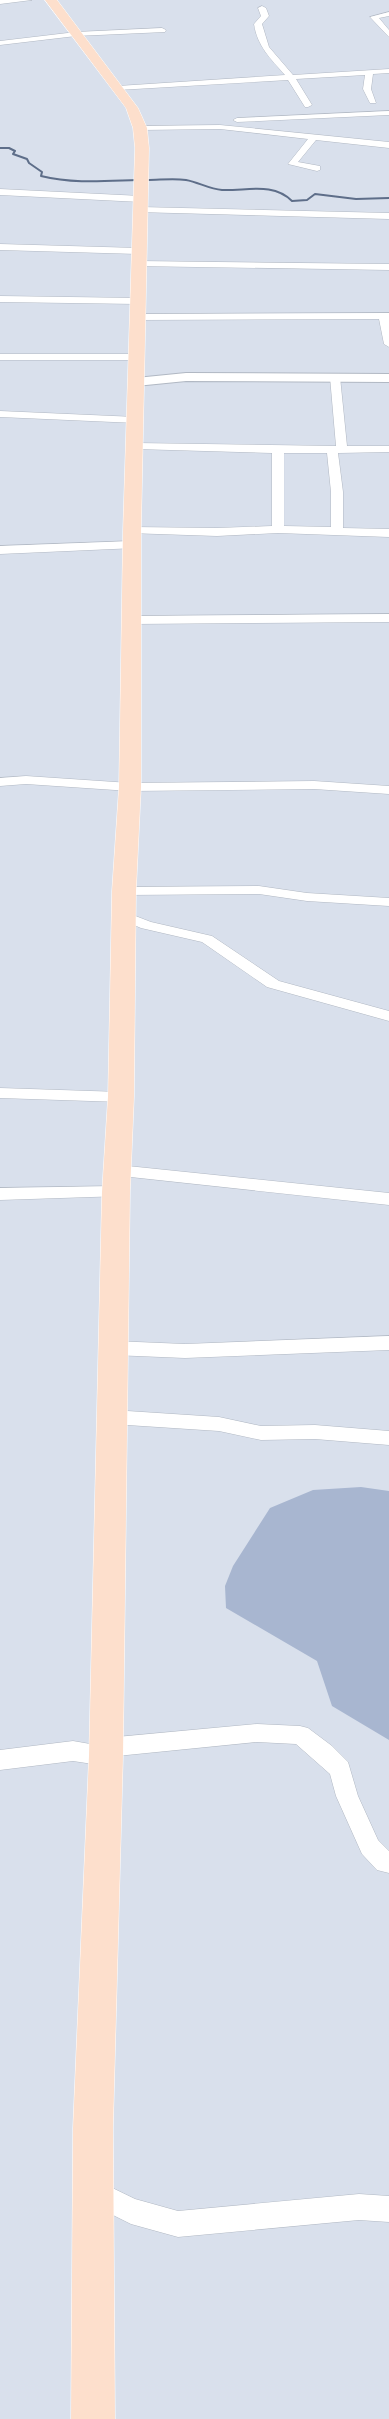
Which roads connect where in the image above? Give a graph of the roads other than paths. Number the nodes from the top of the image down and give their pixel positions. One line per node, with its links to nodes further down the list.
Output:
1 (28, 0): 3 (street)
2 (50, 0): 7 (main road)
3 (0, 2)
4 (262, 8): 12 (street)
5 (389, 14): 8 (street)
6 (162, 30): 7 (street)
7 (76, 34): 9 (street); 13 (main road)
8 (389, 35)
9 (0, 43)
10 (389, 71): 11 (street)
11 (369, 72): 12 (street); 14 (street)
12 (291, 78): 13 (street); 15 (street)
13 (118, 88): 18 (main road)
14 (373, 101)
15 (308, 105)
16 (389, 113): 17 (street)
17 (179, 126): 18 (street); 19 (street)
18 (140, 128): 23 (main road)
19 (312, 138): 20 (street); 21 (street)
20 (389, 145)
21 (317, 168)
22 (0, 192): 23 (street)
23 (141, 205): 24 (street); 26 (main road)
24 (389, 216)
25 (0, 247): 26 (street)
26 (138, 257): 27 (street); 29 (main road)
27 (389, 267)
28 (0, 299): 29 (street)
29 (138, 309): 30 (street); 33 (main road)
30 (386, 316): 31 (street)
31 (389, 344)
32 (0, 358): 33 (street)
33 (136, 369): 34 (street); 37 (main road)
34 (335, 377): 35 (street); 38 (street)
35 (389, 378)
36 (0, 414): 37 (street)
37 (136, 433): 39 (street); 44 (main road)
38 (337, 449): 39 (street); 40 (street); 42 (street)
39 (278, 450): 41 (street)
40 (389, 450)
41 (278, 529): 42 (street); 44 (street)
42 (338, 532): 43 (street)
43 (389, 533)
44 (132, 538): 45 (street); 47 (main road)
45 (0, 550)
46 (389, 618): 47 (street)
47 (131, 620): 49 (main road)
48 (0, 782): 49 (street)
49 (130, 787): 50 (street); 52 (main road)
50 (389, 790)
51 (389, 902): 52 (street)
52 (124, 904): 53 (street); 55 (main road)
53 (389, 1016)
54 (0, 1093): 55 (street)
55 (121, 1097): 56 (main road)
56 (117, 1181): 57 (street); 58 (street); 60 (main road)
57 (0, 1194)
58 (389, 1199)
59 (389, 1342): 60 (street)
60 (113, 1348): 61 (main road)
61 (112, 1418): 62 (street); 63 (main road)
62 (389, 1438)
63 (106, 1752): 64 (street); 65 (street); 66 (main road)
64 (0, 1760)
65 (389, 1863)
66 (93, 2191): 67 (street); 68 (main road)
67 (389, 2209)
68 (93, 2419)

